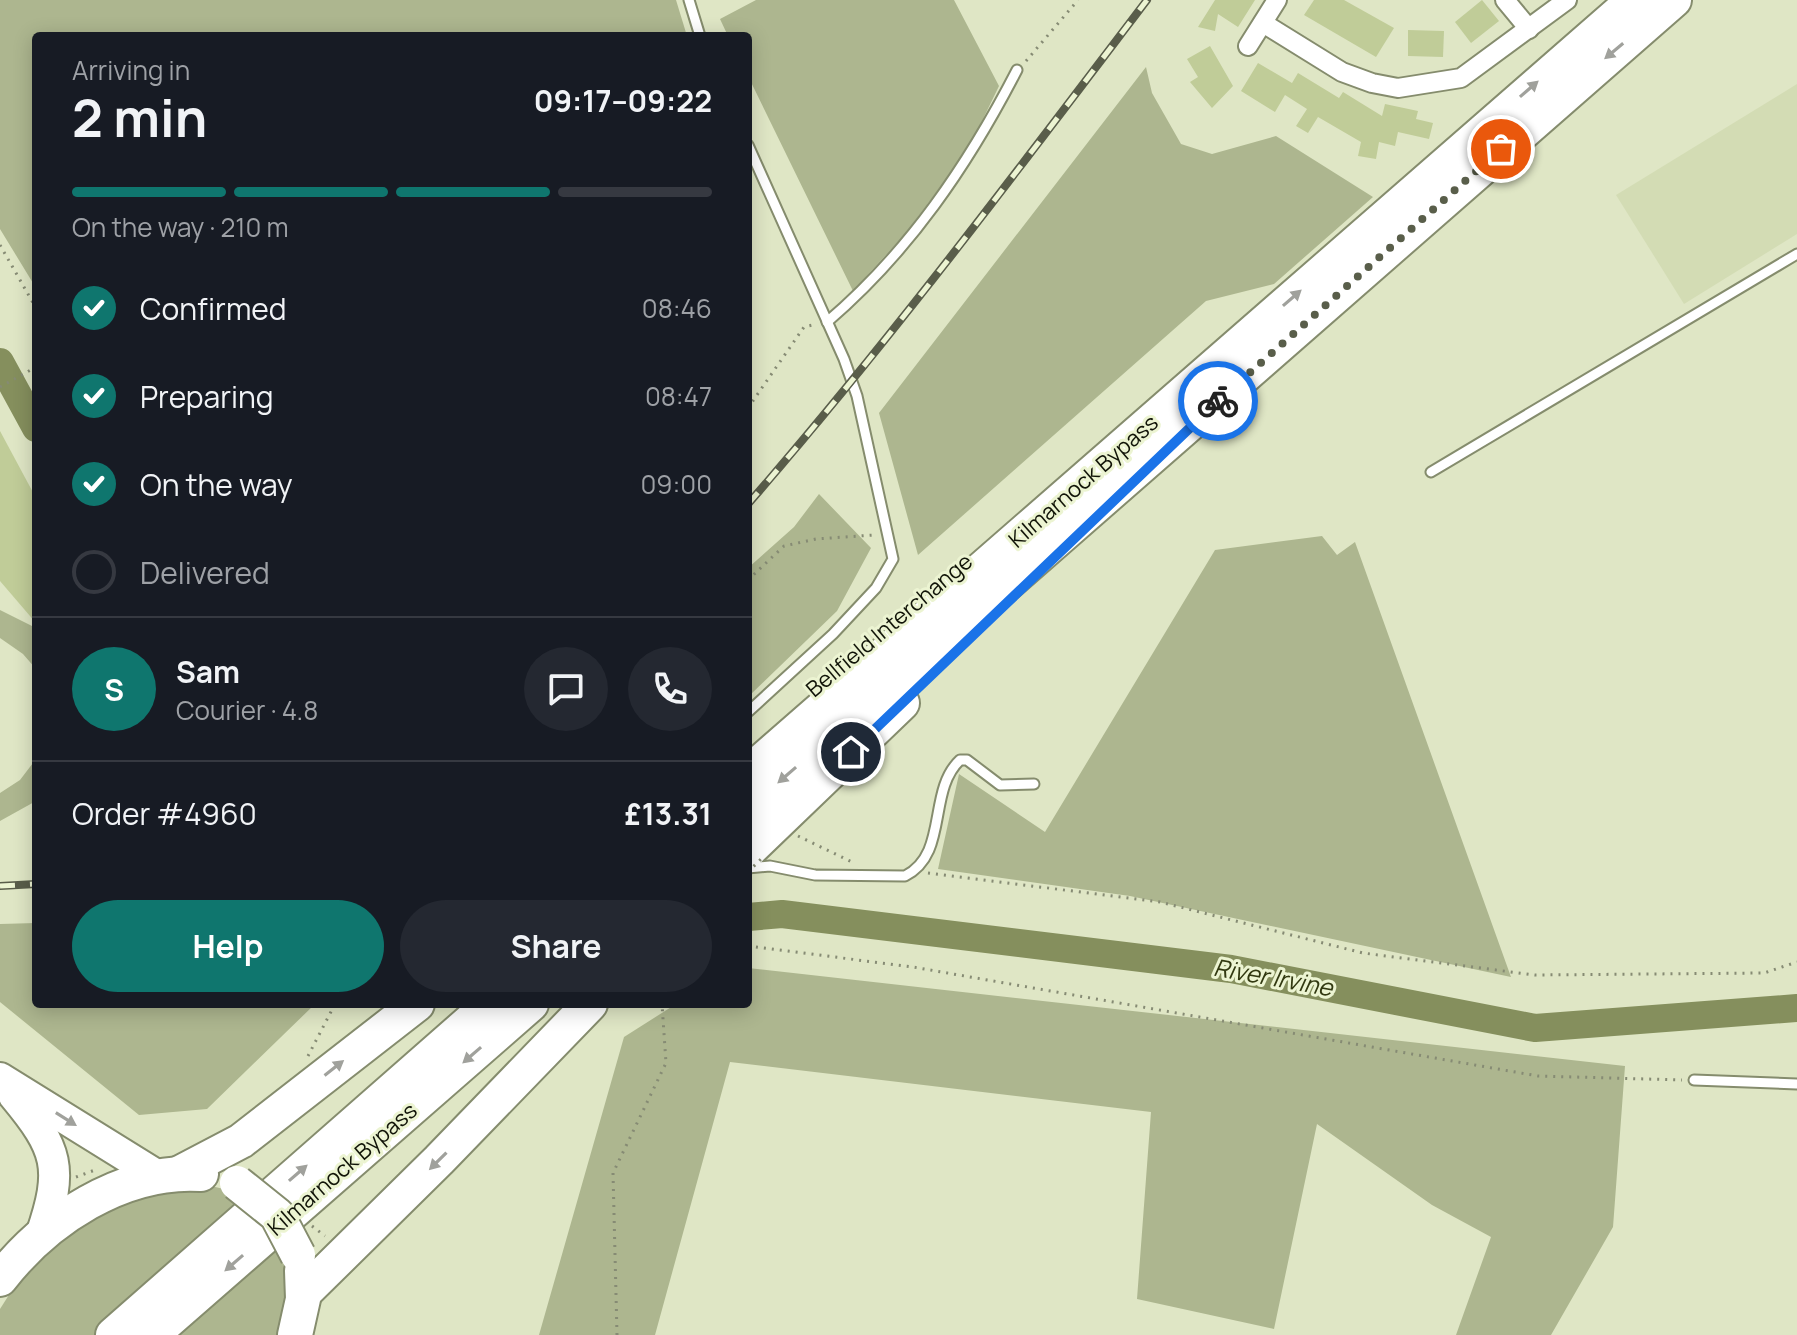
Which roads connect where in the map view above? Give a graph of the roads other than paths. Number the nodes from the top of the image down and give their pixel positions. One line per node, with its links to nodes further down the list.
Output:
1 (689, 0): 9 (lane)
2 (1277, 0): 7 (street)
3 (1505, 0): 8 (street)
4 (1567, 0): 8 (street)
5 (1634, 0): 15 (highway, Kilmarnock Bypass, one-way to 5)
6 (1674, 0): 15 (highway, Kilmarnock Bypass, one-way to 15)
7 (1263, 23): 8 (street); 10 (street)
8 (1529, 29)
9 (699, 32)
10 (1248, 46)
11 (1017, 70): 14 (lane)
12 (752, 154): 14 (lane)
13 (1797, 254): 16 (lane)
14 (827, 322): 17 (lane)
15 (1255, 348): 17 (highway, Bellfield Interchange); 18 (highway, Kilmarnock Bypass, one-way to 15); 20 (highway)
16 (1431, 472)
17 (752, 729)
18 (752, 770)
19 (1034, 784): 20 (lane)
20 (760, 847)
21 (412, 1008): 28 (highway, one-way to 21)
22 (485, 1008): 32 (highway, Kilmarnock Bypass, one-way to 22)
23 (526, 1008): 33 (highway, Kilmarnock Bypass, one-way to 33)
24 (586, 1008): 31 (highway, one-way to 31)
25 (0, 1079): 28 (main road, one-way to 28); 29 (main road)
26 (1694, 1080): 27 (lane)
27 (1797, 1084)
28 (168, 1175): 29 (highway); 31 (highway, bridge)
29 (41, 1235): 30 (highway)
30 (5, 1267)
31 (301, 1319)
32 (113, 1335)
33 (152, 1335)

